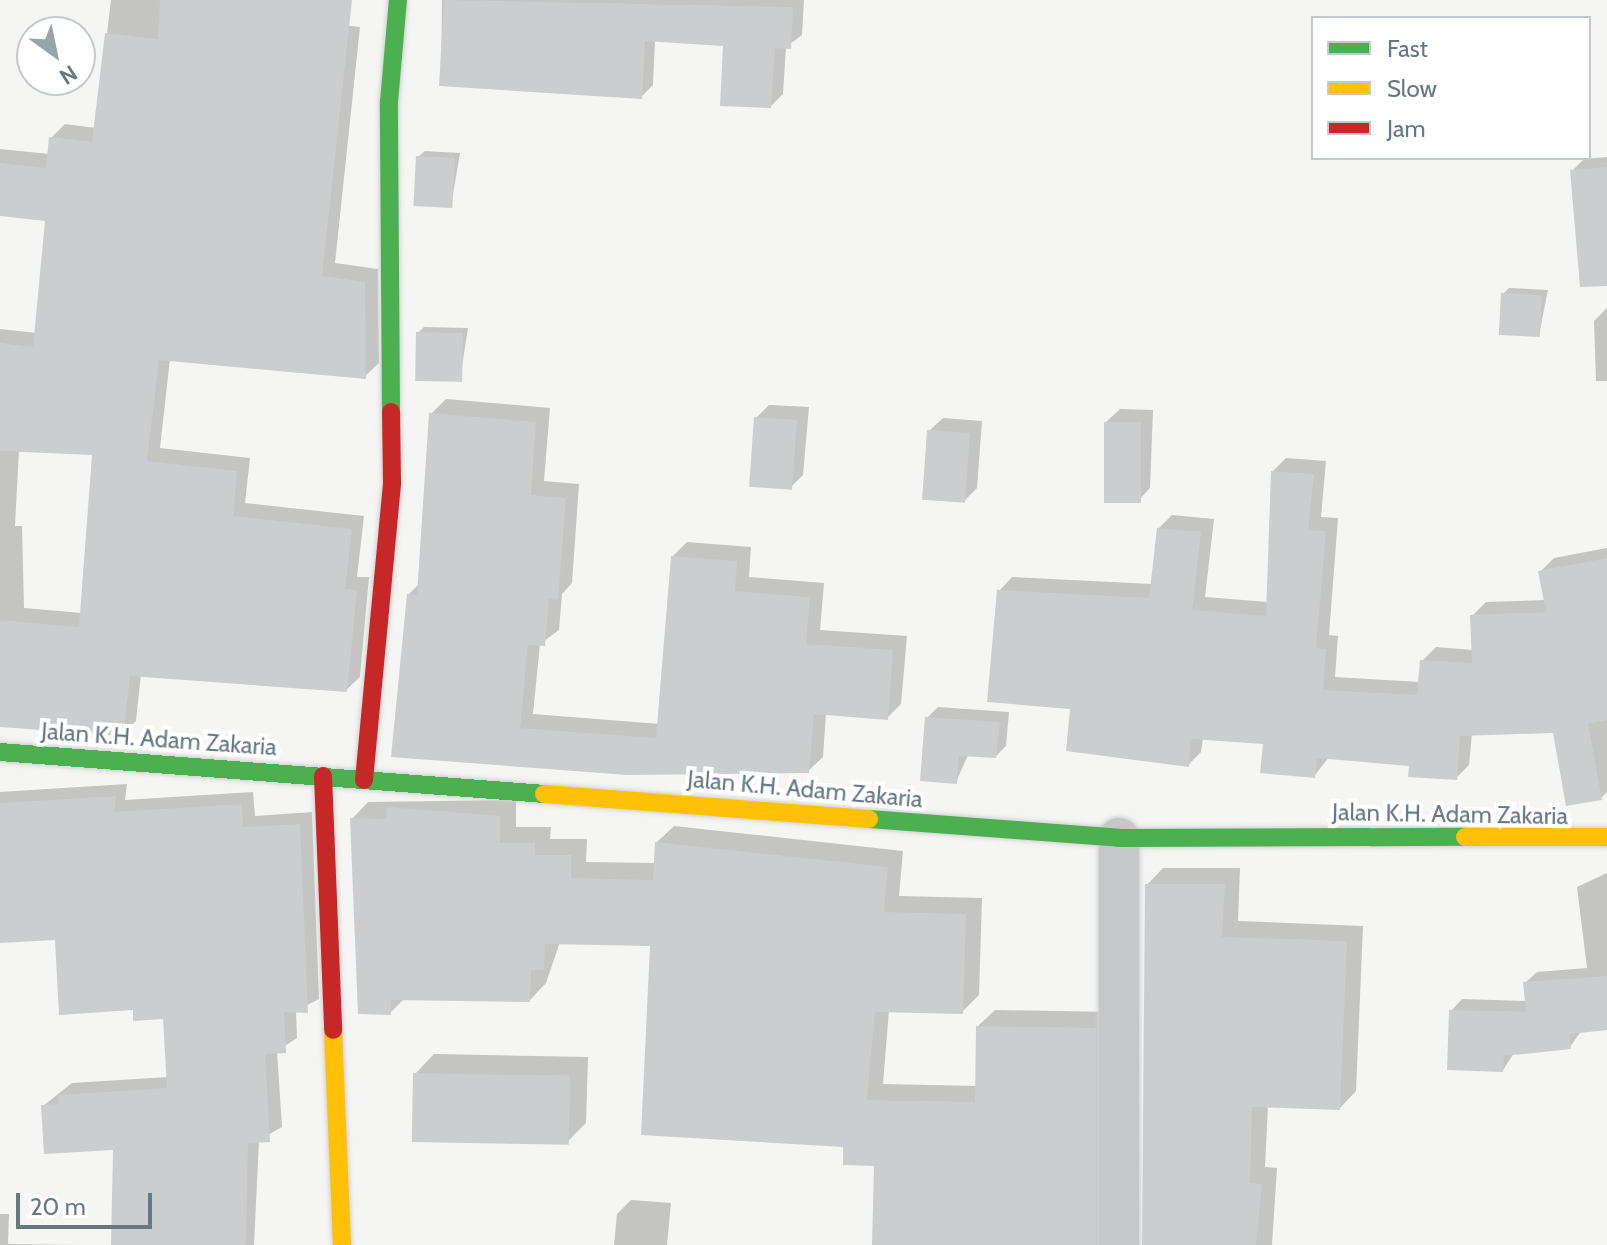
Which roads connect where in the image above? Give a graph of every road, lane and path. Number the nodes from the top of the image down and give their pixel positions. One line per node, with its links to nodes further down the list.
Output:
1 (398, 0): 4 (street)
2 (0, 752): 3 (street, Jalan K.H. Adam Zakaria)
3 (323, 776): 4 (street, Jalan K.H. Adam Zakaria); 7 (street)
4 (364, 780): 6 (street, Jalan K.H. Adam Zakaria)
5 (1607, 837): 6 (street, Jalan K.H. Adam Zakaria)
6 (1119, 838): 8 (street)
7 (342, 1245)
8 (1119, 1245)

